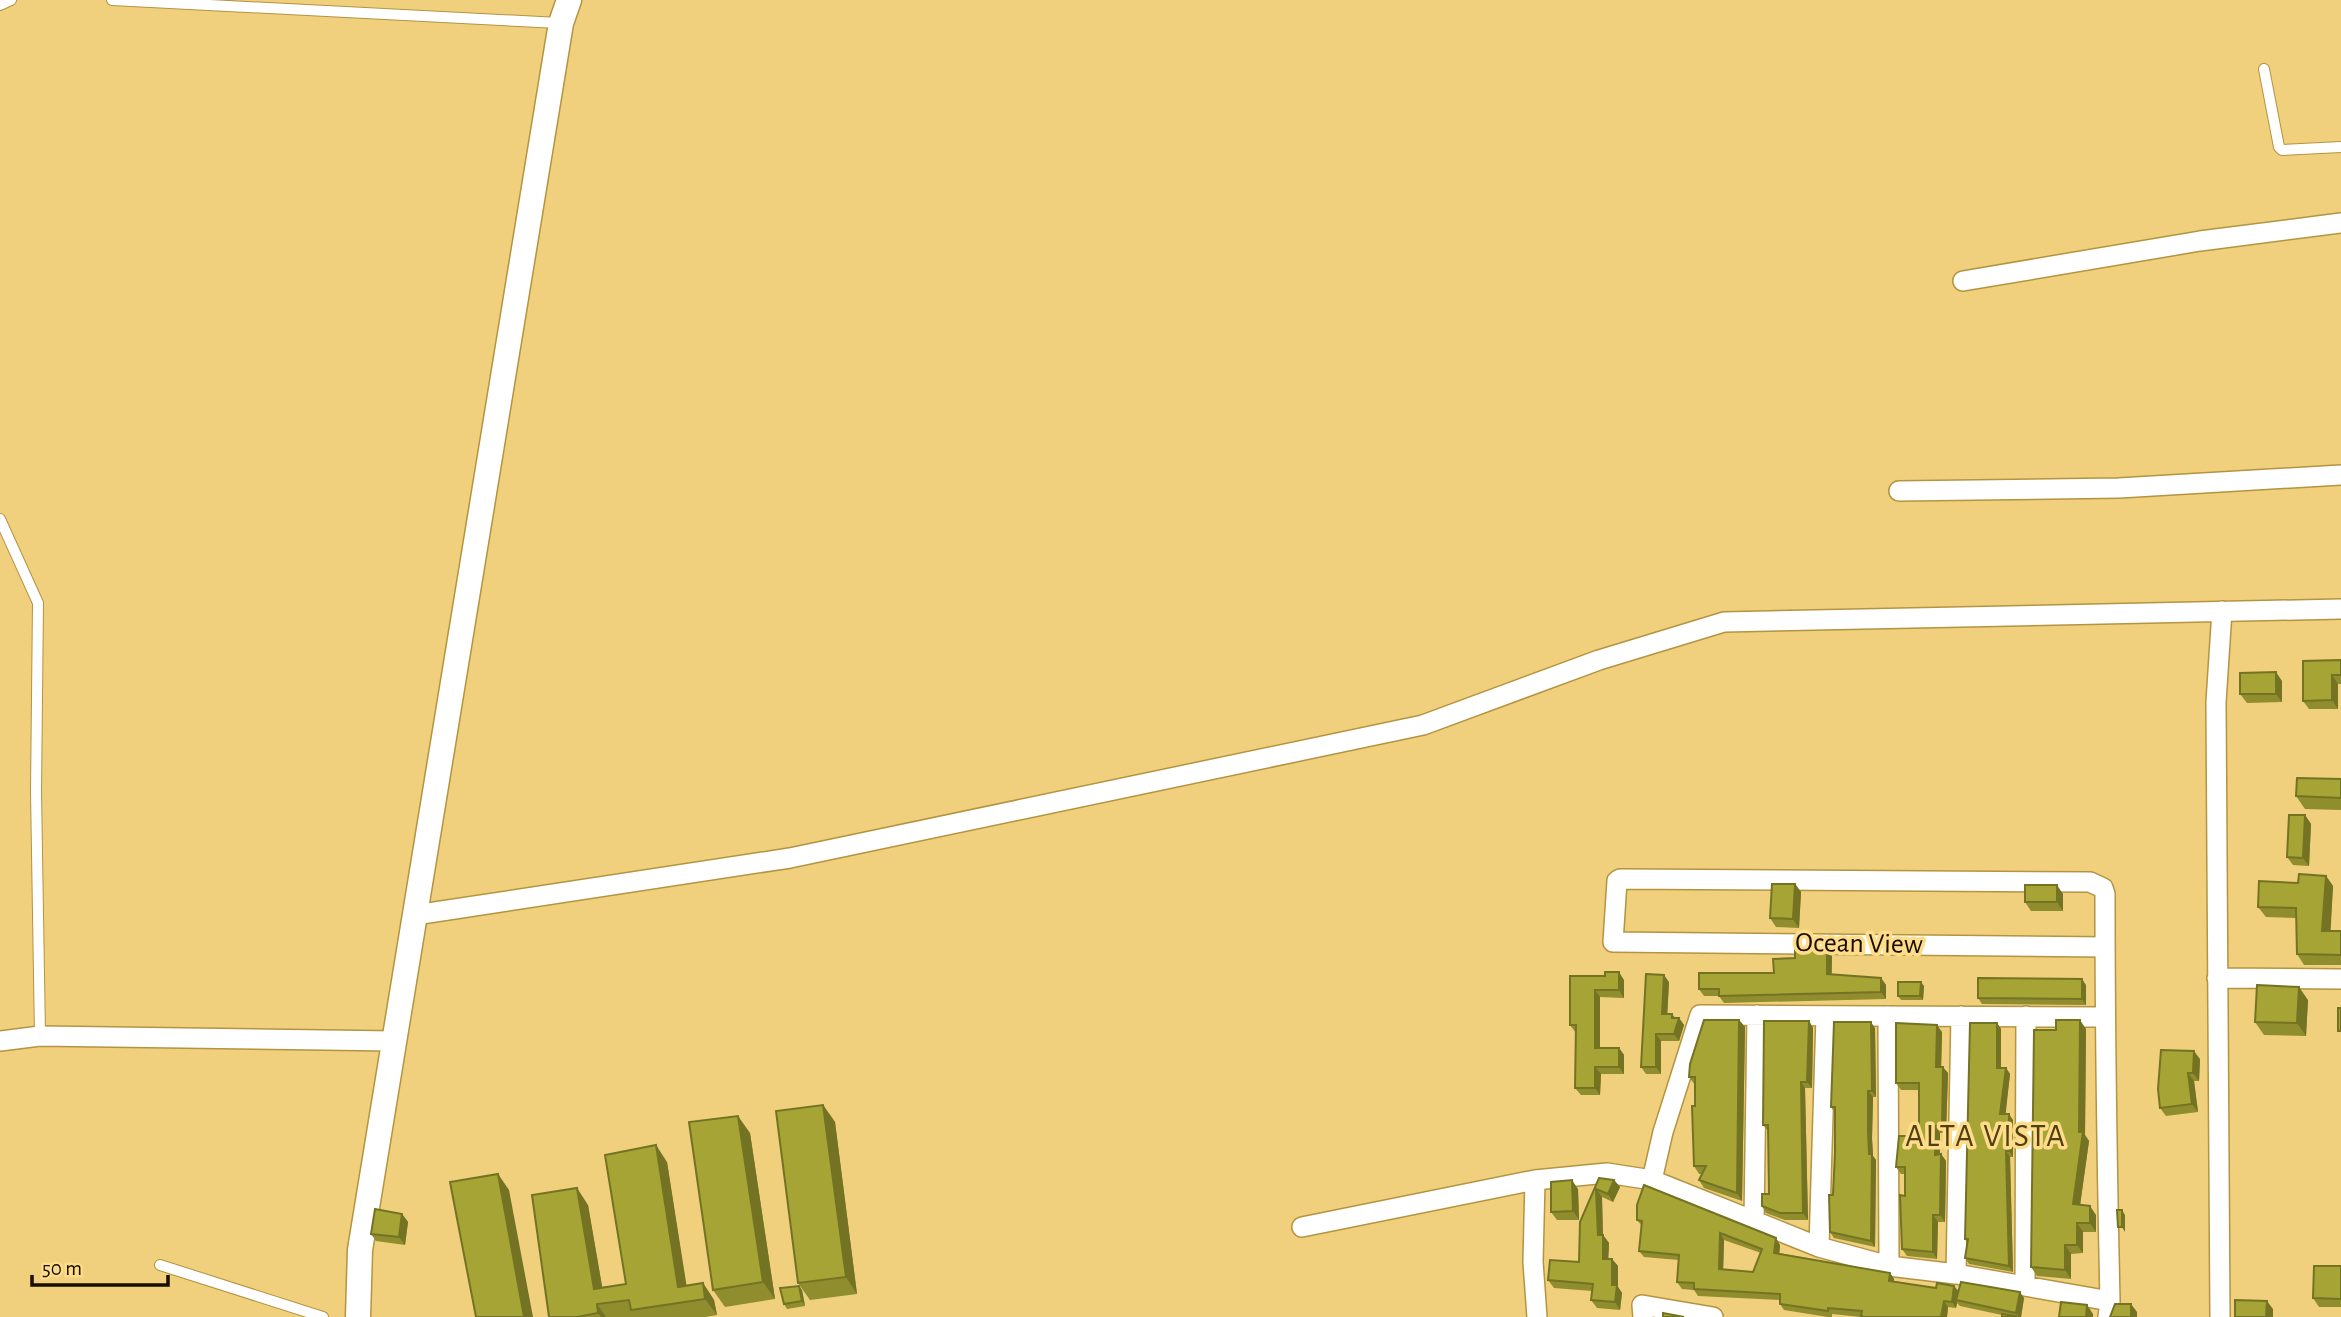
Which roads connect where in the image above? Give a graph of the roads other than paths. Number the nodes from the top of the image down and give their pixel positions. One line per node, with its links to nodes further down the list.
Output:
1 (11, 0): 3 (lane)
2 (112, 0): 4 (lane)
3 (0, 5)
4 (565, 12): 14 (street)
5 (2264, 69): 6 (lane)
6 (2341, 147)
7 (2341, 223): 8 (street)
8 (1963, 281)
9 (2341, 475): 10 (street)
10 (1899, 491)
11 (0, 519): 24 (lane)
12 (2341, 609): 13 (street)
13 (2222, 611): 14 (street); 16 (street)
14 (415, 915): 26 (street)
15 (2105, 947): 15 (street, Ocean View); 23 (street)
16 (2217, 978): 17 (street); 42 (street)
17 (2341, 979)
18 (1757, 1015): 19 (street); 28 (street); 29 (street)
19 (1826, 1016): 20 (street); 31 (street)
20 (1888, 1016): 21 (street); 33 (street)
21 (1961, 1016): 22 (street); 34 (street)
22 (2026, 1016): 23 (street); 35 (street)
23 (2103, 1017): 36 (street)
24 (40, 1036): 25 (street); 26 (street)
25 (0, 1041)
26 (394, 1041): 38 (street)
27 (1535, 1180): 28 (street); 30 (street); 39 (street)
28 (1652, 1180): 29 (street)
29 (1754, 1220): 31 (street)
30 (1302, 1227)
31 (1819, 1247): 33 (street)
32 (160, 1265): 37 (lane)
33 (1889, 1266): 34 (street)
34 (1956, 1274): 35 (street)
35 (2025, 1286): 36 (street)
36 (2109, 1309)
37 (323, 1317)
38 (358, 1317)
39 (1537, 1317)
40 (1643, 1317): 41 (street)
41 (1713, 1317)
42 (2220, 1317)

